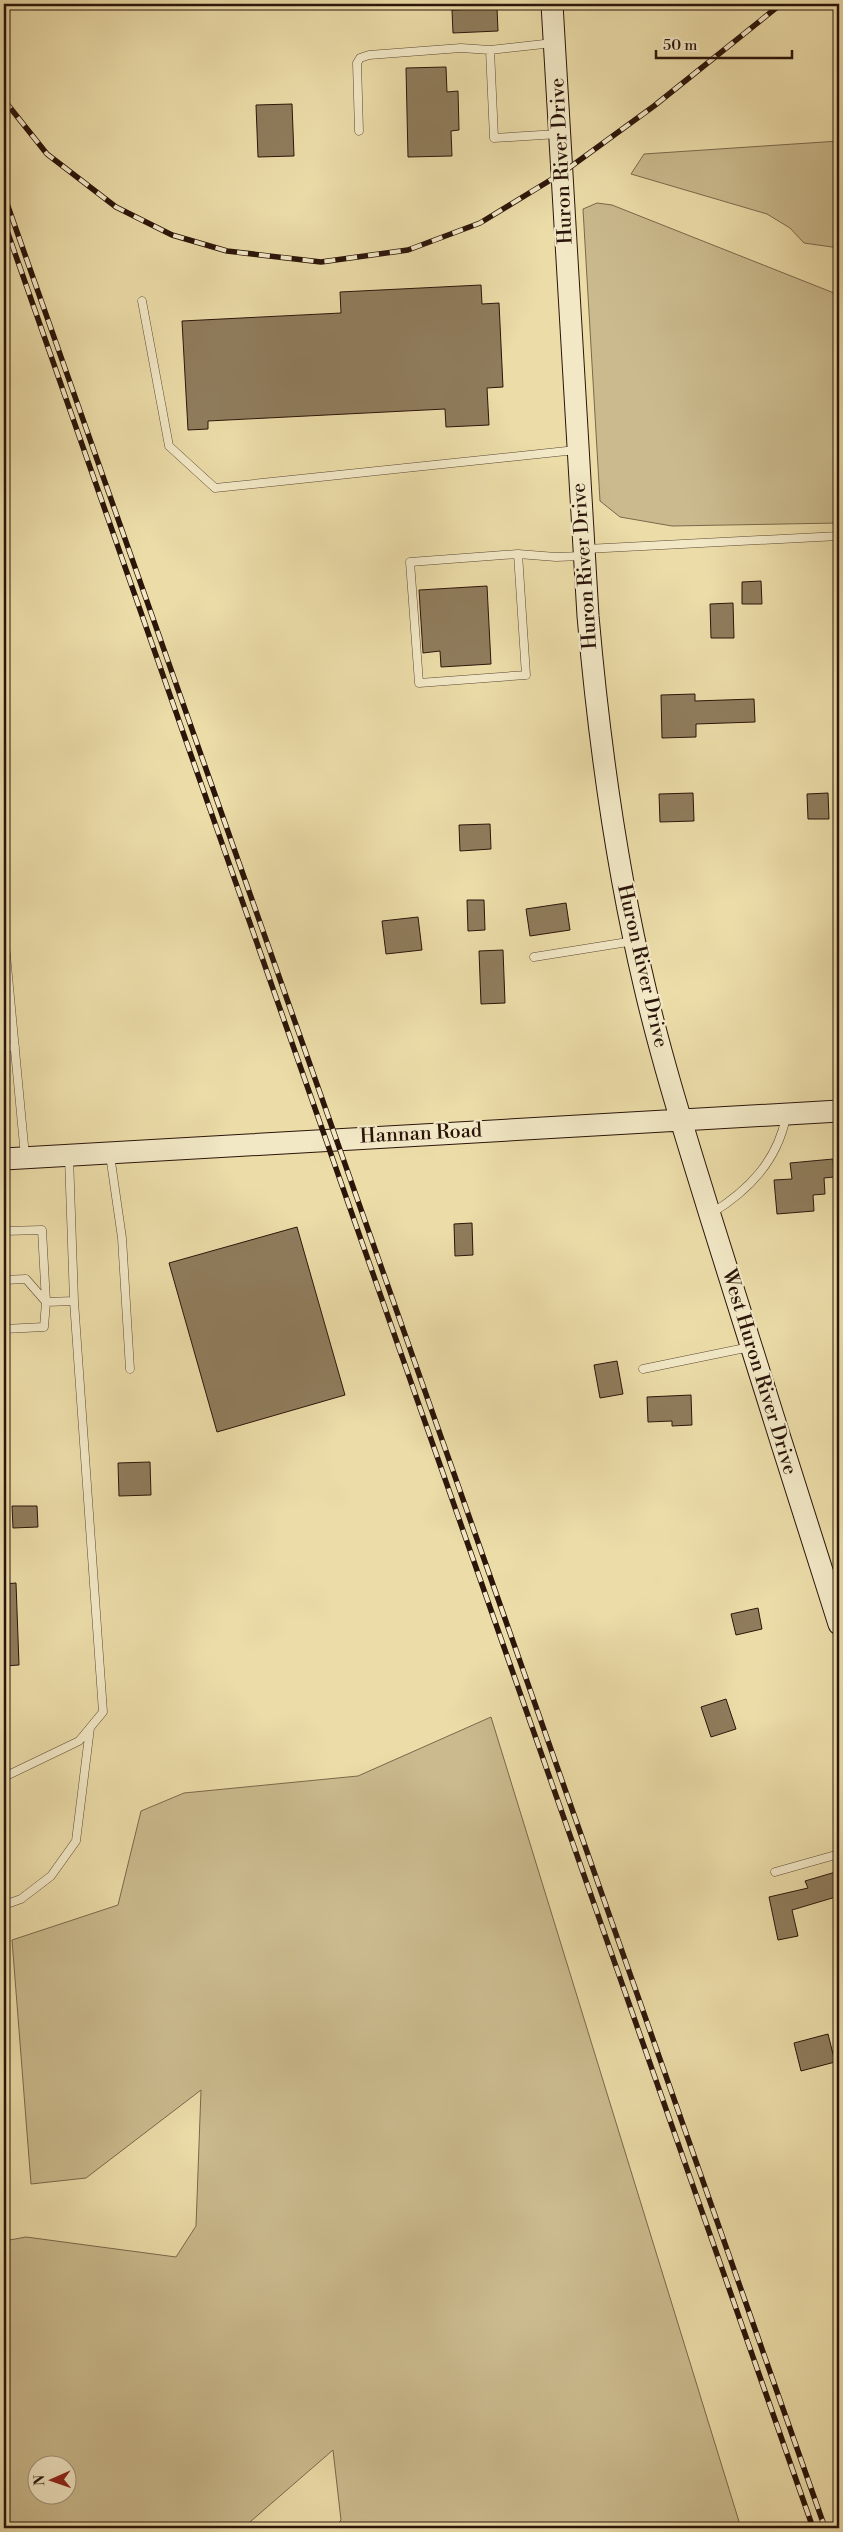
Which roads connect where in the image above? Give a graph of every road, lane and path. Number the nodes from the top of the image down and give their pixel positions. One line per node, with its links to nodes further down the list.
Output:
1 (552, 4): 2 (main road, Huron River Drive)
2 (555, 43): 3 (lane); 5 (main road, Huron River Drive)
3 (490, 50): 4 (lane); 5 (lane)
4 (359, 131)
5 (560, 134): 7 (main road, Huron River Drive)
6 (142, 301): 7 (lane)
7 (578, 450): 9 (main road, Huron River Drive)
8 (839, 536): 9 (lane)
9 (584, 552): 10 (lane); 12 (main road, Huron River Drive)
10 (518, 554): 10 (lane)
11 (4, 934): 14 (lane)
12 (634, 941): 13 (lane); 18 (main road, Huron River Drive)
13 (534, 957)
14 (14, 1046): 15 (lane); 21 (lane)
15 (4, 1047)
16 (839, 1111): 17 (main road, Hannan Road)
17 (786, 1114): 18 (main road, Hannan Road); 23 (lane)
18 (680, 1119): 19 (main road, Hannan Road); 23 (main road, West Huron River Drive)
19 (109, 1153): 20 (main road, Hannan Road); 30 (lane)
20 (69, 1155): 21 (main road, Hannan Road); 26 (lane)
21 (25, 1158): 22 (main road, Hannan Road)
22 (4, 1159)
23 (710, 1214): 29 (main road, West Huron River Drive)
24 (4, 1231): 27 (lane)
25 (4, 1280): 27 (lane)
26 (74, 1301): 27 (lane); 33 (lane)
27 (46, 1302): 28 (lane)
28 (4, 1329)
29 (750, 1347): 31 (lane); 32 (main road, West Huron River Drive)
30 (130, 1369)
31 (643, 1369)
32 (839, 1624)
33 (90, 1728): 34 (lane); 37 (lane)
34 (4, 1777)
35 (839, 1854): 36 (lane)
36 (775, 1872)
37 (4, 1906)

